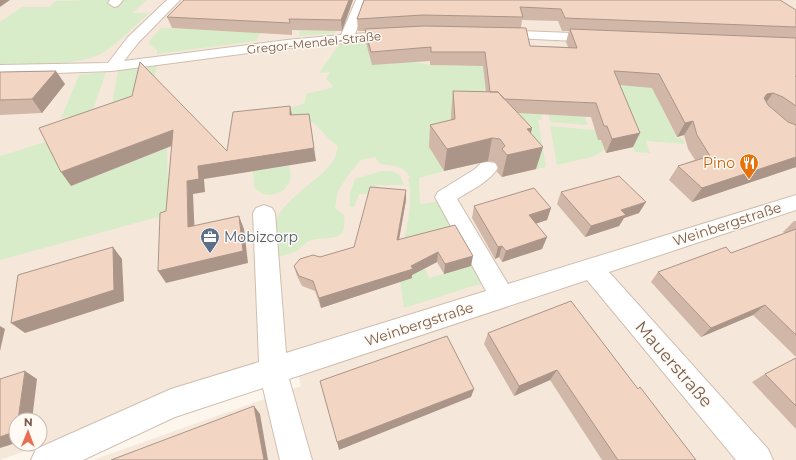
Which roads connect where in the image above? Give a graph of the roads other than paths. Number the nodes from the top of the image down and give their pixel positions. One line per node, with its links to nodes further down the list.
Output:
1 (174, 0): 7 (street)
2 (362, 0): 5 (street)
3 (407, 34): 5 (street, Gregor-Mendel-Straße)
4 (486, 34): 6 (street)
5 (346, 38): 7 (street, Gregor-Mendel-Straße)
6 (611, 39)
7 (112, 67): 8 (street, Gregor-Mendel-Straße)
8 (0, 70)
9 (488, 168): 13 (street)
10 (796, 202): 12 (street, Weinbergstraße)
11 (264, 213): 14 (street)
12 (591, 268): 13 (street, Weinbergstraße); 17 (street, Mauerstraße)
13 (502, 297): 14 (street, Weinbergstraße)
14 (273, 371): 15 (street, Weinbergstraße); 16 (street)
15 (47, 460)
16 (296, 460)
17 (757, 460)

